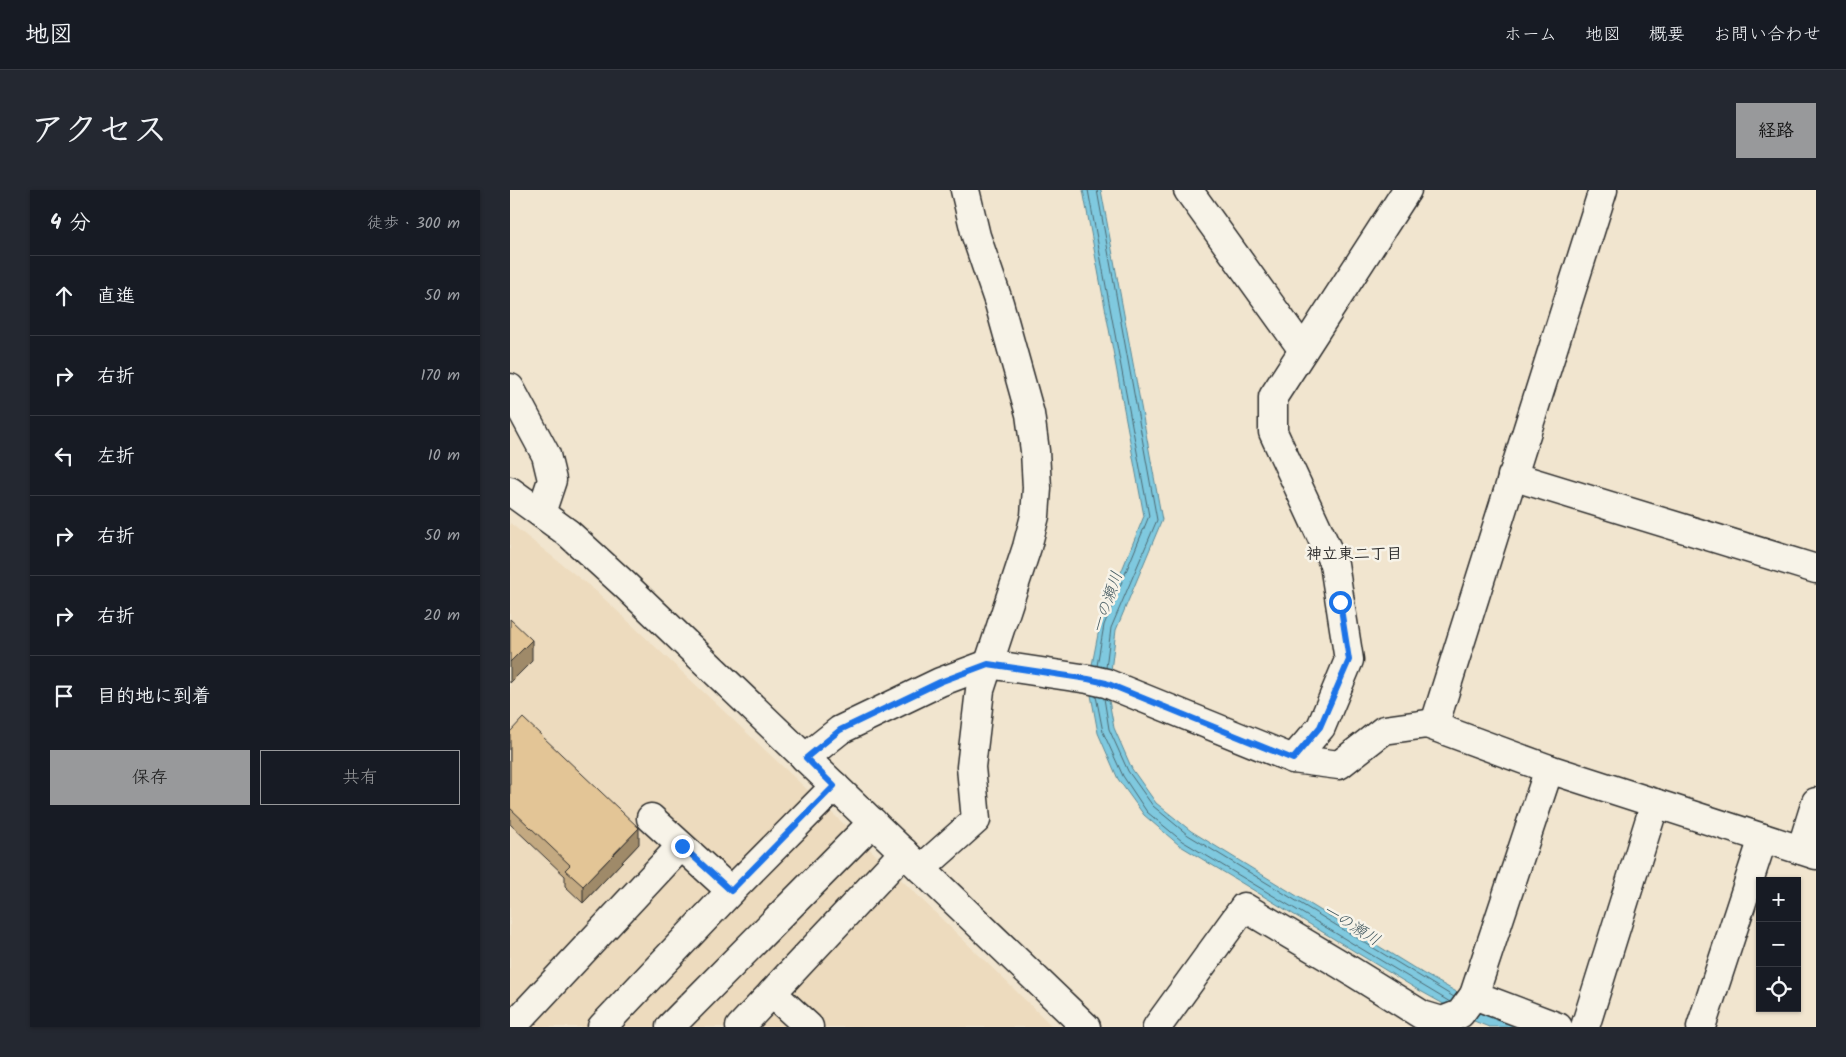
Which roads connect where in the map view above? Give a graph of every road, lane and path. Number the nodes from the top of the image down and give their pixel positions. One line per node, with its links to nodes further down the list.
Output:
1 (965, 190): 11 (street)
2 (1188, 190): 5 (street)
3 (1407, 190): 5 (street)
4 (1603, 190): 7 (street)
5 (1303, 350): 14 (street)
6 (510, 388): 9 (street)
7 (1512, 476): 10 (street); 12 (street)
8 (510, 491): 9 (street)
9 (541, 513): 13 (street)
10 (1816, 569)
11 (988, 664): 13 (street); 14 (street); 24 (street)
12 (1434, 726): 14 (street); 15 (street)
13 (806, 758): 16 (street)
14 (1293, 759)
15 (1549, 769): 18 (street); 27 (street)
16 (834, 786): 20 (street); 25 (street)
17 (1816, 802): 23 (street)
18 (1655, 804): 21 (street); 36 (street)
19 (651, 818): 22 (street)
20 (873, 822): 24 (street); 30 (street)
21 (1763, 838): 23 (street); 37 (street)
22 (682, 846): 25 (street); 28 (street)
23 (1808, 852)
24 (913, 860): 26 (street); 33 (street)
25 (731, 891): 29 (street)
26 (772, 993): 31 (street); 32 (street)
27 (1469, 1002): 34 (street); 35 (street)
28 (512, 1027)
29 (602, 1027)
30 (670, 1027)
31 (740, 1027)
32 (809, 1027)
33 (1086, 1027)
34 (1157, 1027)
35 (1558, 1027)
36 (1585, 1027)
37 (1701, 1027)

